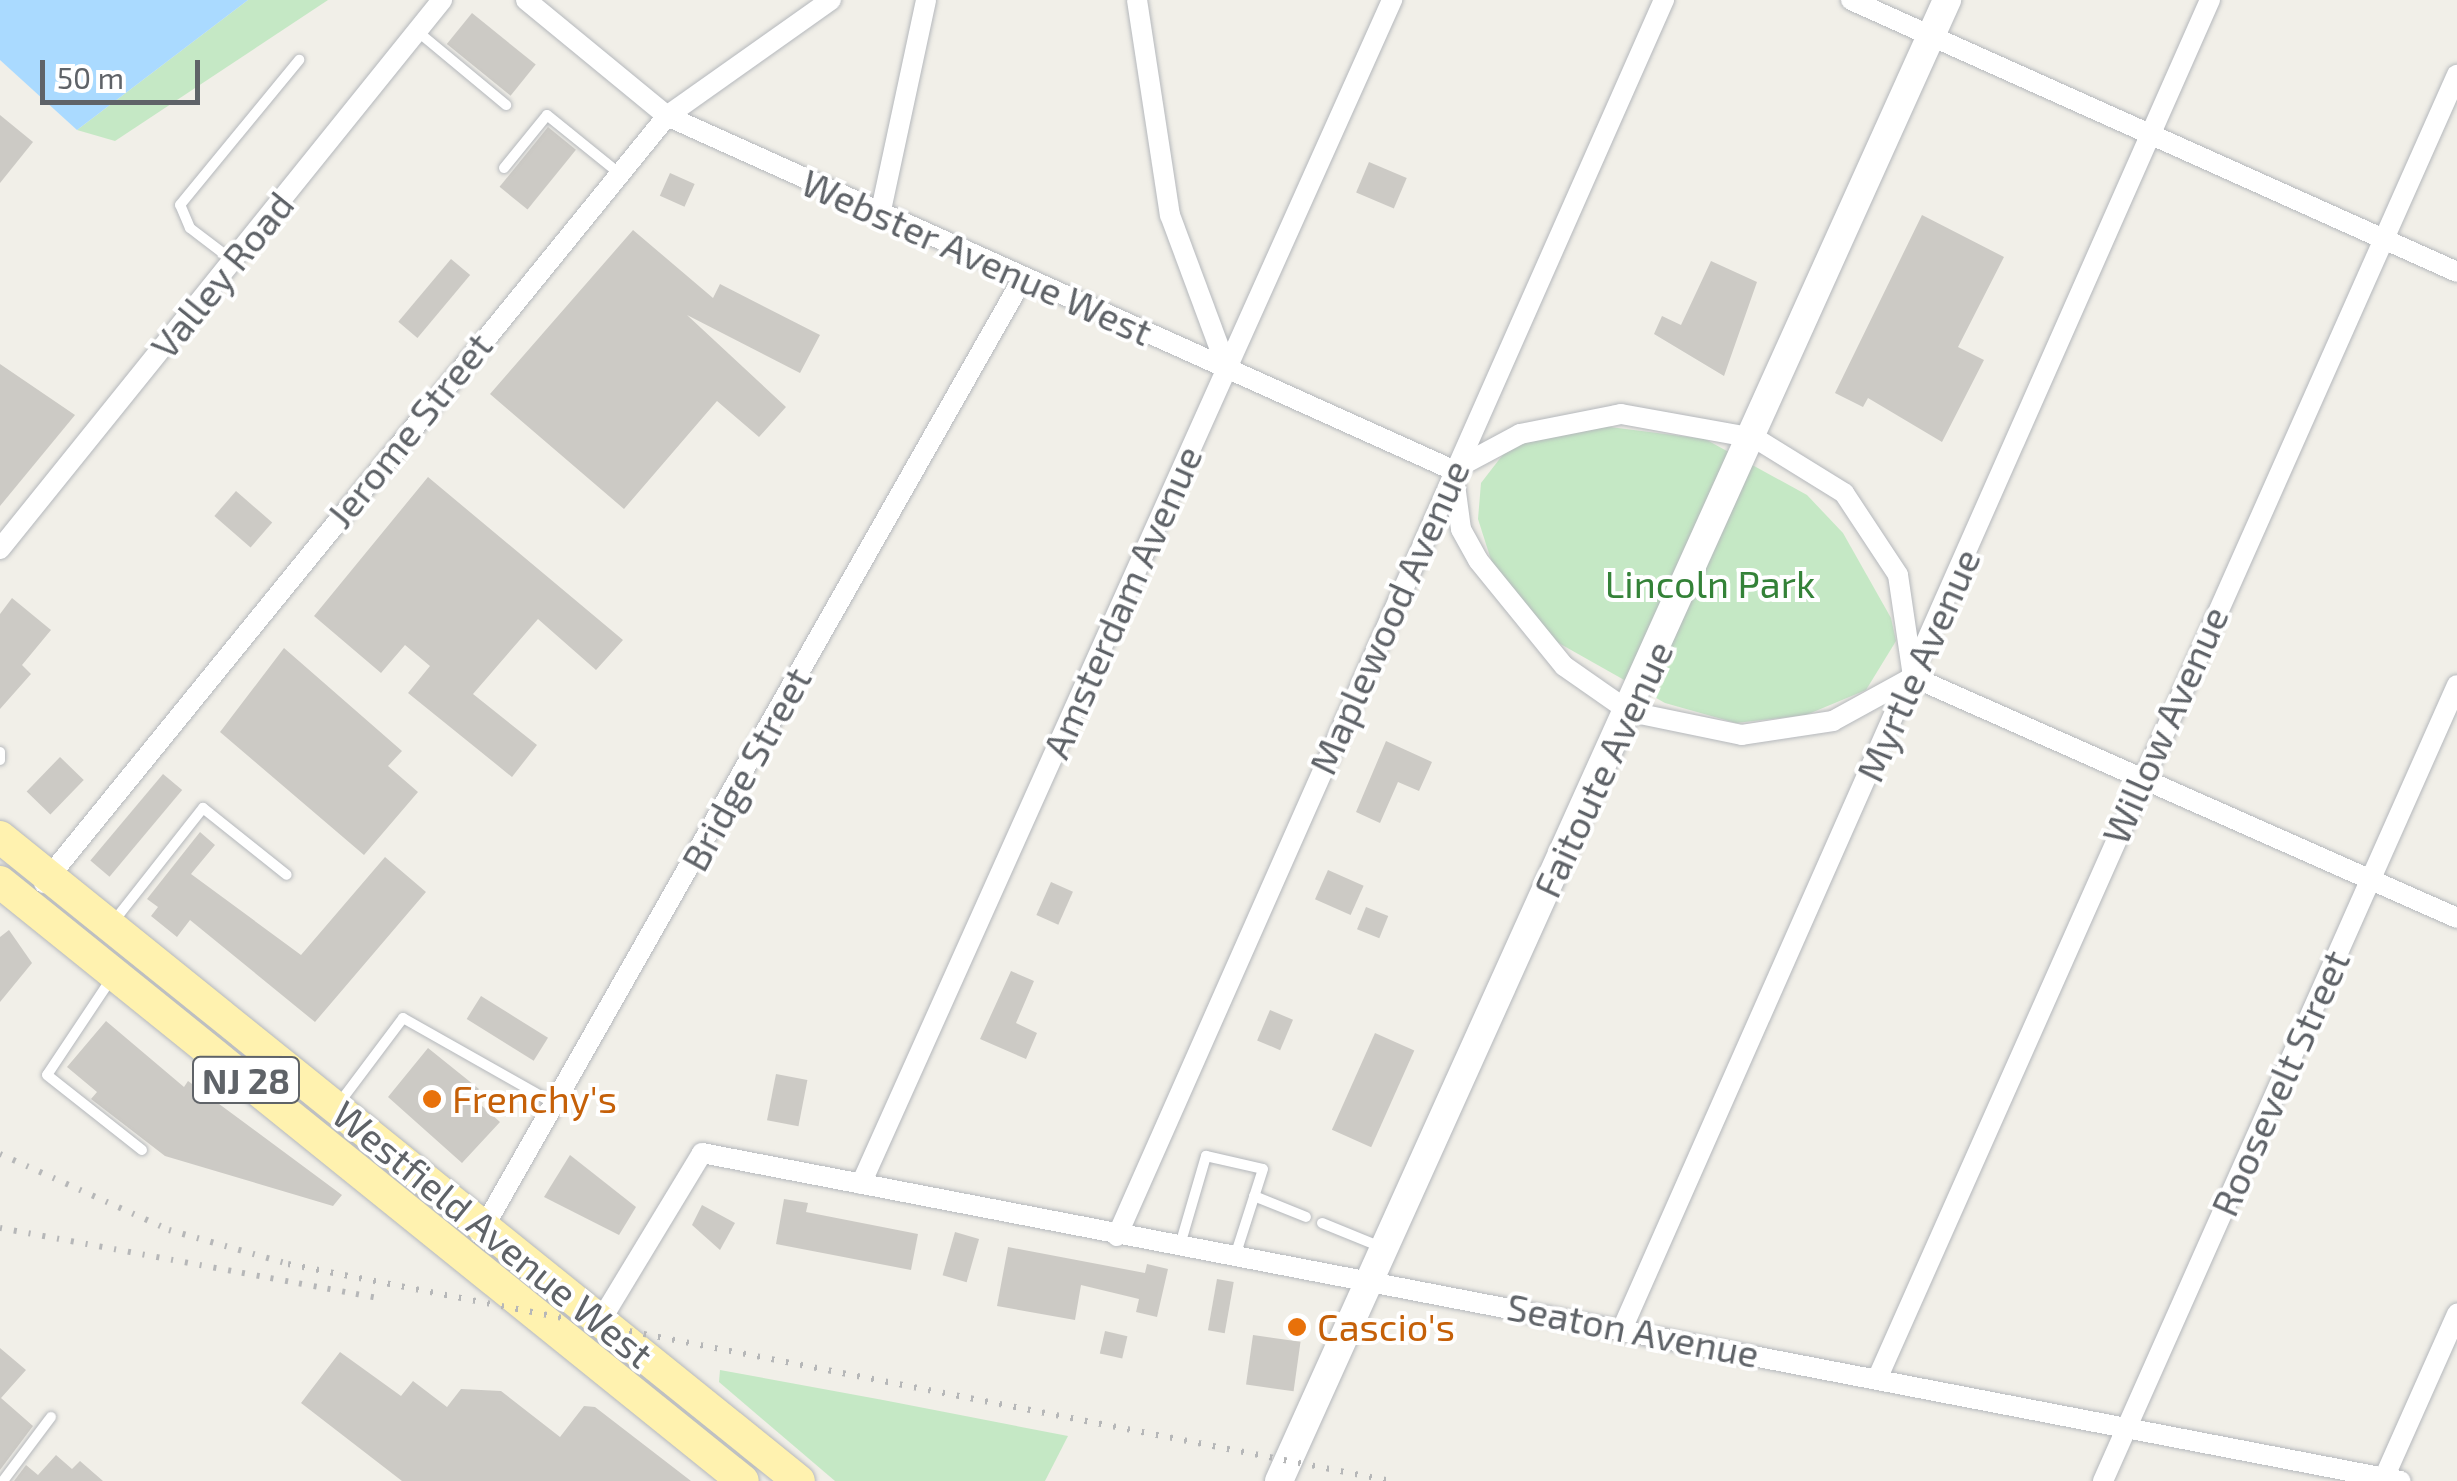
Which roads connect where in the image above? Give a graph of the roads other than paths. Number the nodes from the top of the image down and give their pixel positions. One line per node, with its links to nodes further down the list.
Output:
1 (442, 0): 11 (street, Valley Road)
2 (526, 0): 16 (street, Webster Avenue West)
3 (831, 0): 16 (street, Jerome Street)
4 (926, 0): 20 (street)
5 (1137, 0): 25 (street)
6 (1392, 0): 25 (street, Amsterdam Avenue)
7 (1664, 0): 27 (street, Maplewood Avenue)
8 (1851, 0): 12 (street)
9 (1946, 0): 12 (street, Faitoute Avenue)
10 (2210, 0): 17 (street, Myrtle Avenue)
11 (417, 31): 15 (lane); 22 (street, Valley Road)
12 (1931, 36): 17 (street); 26 (street, Faitoute Avenue)
13 (299, 60): 22 (lane)
14 (2457, 75): 21 (street, Willow Avenue)
15 (506, 105)
16 (667, 116): 19 (street, Jerome Street); 20 (street, Webster Avenue West)
17 (2151, 134): 21 (street); 29 (street, Myrtle Avenue)
18 (504, 168): 19 (lane)
19 (620, 174): 37 (street, Jerome Street)
20 (880, 215): 24 (street, Webster Avenue West)
21 (2383, 239): 23 (street); 34 (street, Willow Avenue)
22 (233, 261): 28 (street, Valley Road)
23 (2457, 272)
24 (1023, 278): 25 (street, Webster Avenue West); 44 (street, Bridge Street)
25 (1228, 368): 27 (street, Webster Avenue West); 47 (street, Amsterdam Avenue)
26 (1755, 438): 27 (street); 29 (street); 31 (street, Faitoute Avenue)
27 (1454, 470): 31 (street); 52 (street, Maplewood Avenue)
28 (0, 549)
29 (1913, 677): 31 (street); 34 (street); 60 (street, Myrtle Avenue)
30 (2457, 685): 38 (street, Roosevelt Street)
31 (1630, 712): 54 (street, Faitoute Avenue)
32 (0, 752): 33 (lane)
33 (0, 760)
34 (2142, 778): 38 (street); 61 (street, Willow Avenue)
35 (0, 837): 37 (main road, Westfield Avenue West / NJ 28)
36 (287, 875): 42 (lane)
37 (49, 877): 40 (street, Jerome Street); 42 (main road, Westfield Avenue West / NJ 28)
38 (2370, 880): 41 (street); 63 (street, Roosevelt Street)
39 (0, 882): 40 (main road, Westfield Avenue West / NJ 28)
40 (27, 904): 43 (main road, Westfield Avenue West / NJ 28)
41 (2457, 918)
42 (110, 926): 45 (main road, Westfield Avenue West / NJ 28)
43 (114, 974): 46 (lane); 55 (main road, Westfield Avenue West / NJ 28)
44 (557, 1106): 45 (lane); 51 (street, Bridge Street)
45 (336, 1107): 51 (main road, Westfield Avenue West / NJ 28)
46 (142, 1150)
47 (861, 1184): 52 (street, Seaton Avenue); 59 (street, Seaton Avenue)
48 (1254, 1196): 49 (lane); 53 (lane); 56 (lane)
49 (1306, 1217)
50 (1322, 1224): 54 (lane)
51 (486, 1227): 55 (street, Bridge Street); 59 (main road, Westfield Avenue West / NJ 28)
52 (1117, 1236): 53 (street, Seaton Avenue)
53 (1179, 1247): 56 (street, Seaton Avenue)
54 (1383, 1248): 57 (street, Faitoute Avenue)
55 (464, 1256): 66 (main road, Westfield Avenue West / NJ 28)
56 (1235, 1256): 57 (street, Seaton Avenue)
57 (1368, 1280): 60 (street, Seaton Avenue); 68 (street, Faitoute Avenue)
58 (2457, 1314): 64 (street)
59 (601, 1320): 67 (main road, Westfield Avenue West / NJ 28)
60 (1623, 1328): 61 (street, Seaton Avenue)
61 (1878, 1377): 63 (street, Seaton Avenue)
62 (52, 1417): 65 (lane)
63 (2128, 1426): 64 (street, Seaton Avenue); 69 (street, Roosevelt Street)
64 (2393, 1480)
65 (3, 1481)
66 (743, 1481)
67 (799, 1481)
68 (1278, 1481)
69 (2103, 1481)

